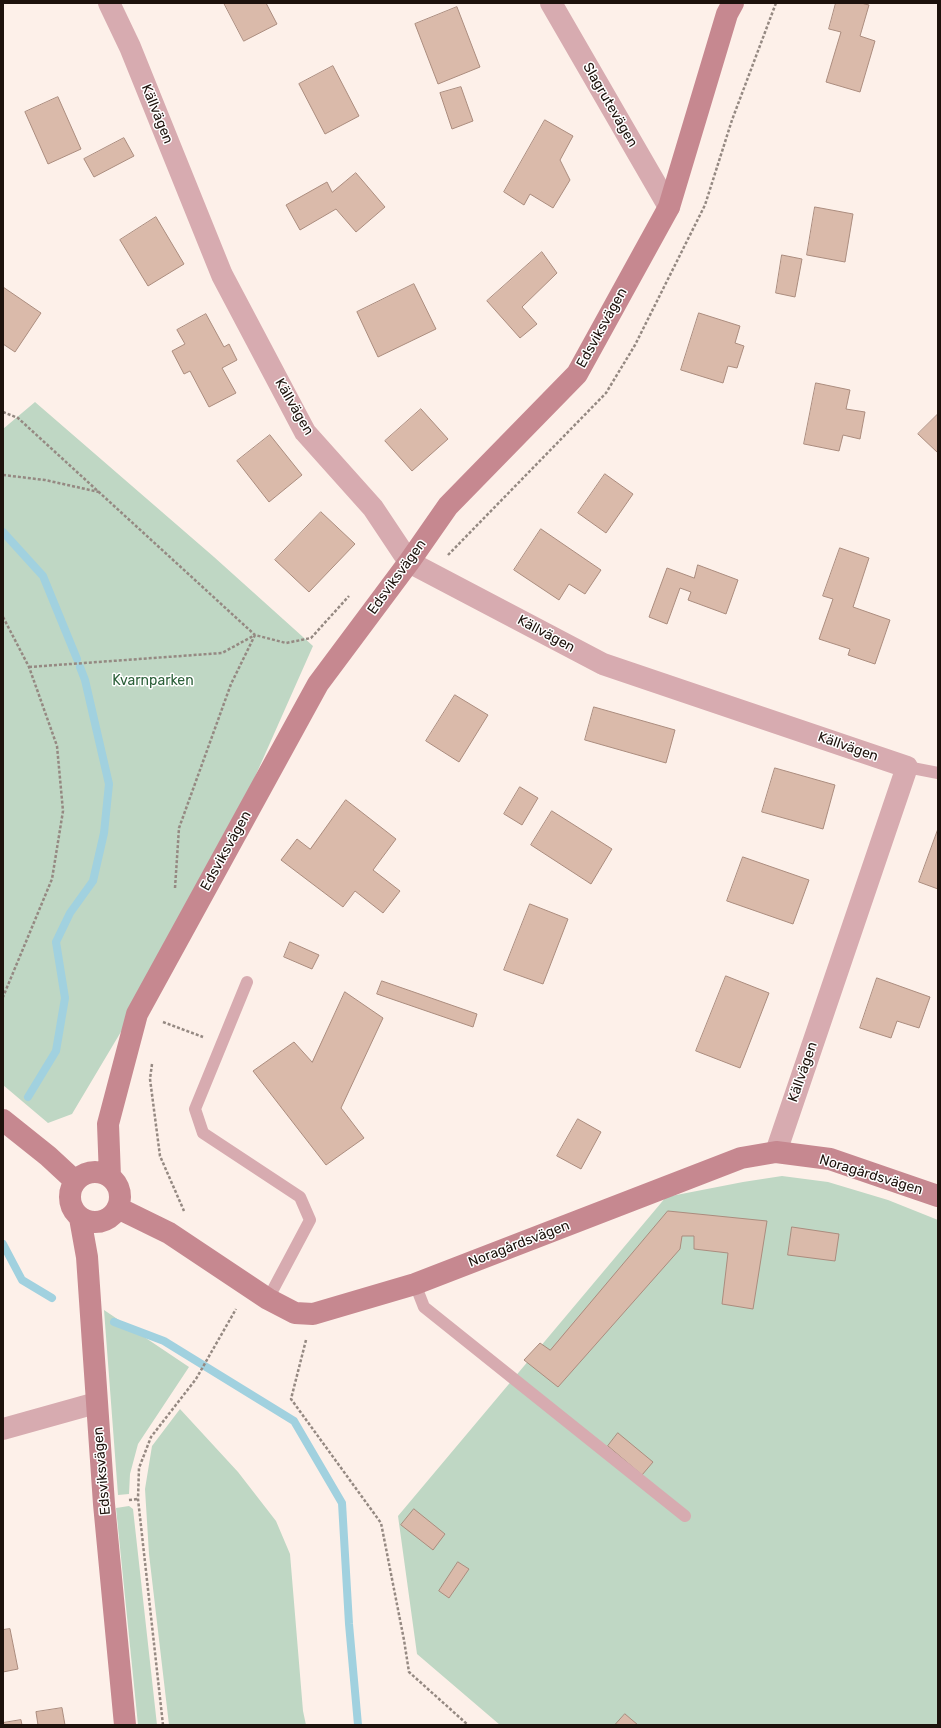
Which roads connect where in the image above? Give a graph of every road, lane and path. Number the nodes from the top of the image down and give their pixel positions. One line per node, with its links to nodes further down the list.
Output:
1 (109, 3): 9 (street, Källvägen)
2 (551, 3): 5 (street, Slagrutevägen)
3 (733, 3): 5 (street, Edsviksvägen)
4 (776, 3): 10 (path)
5 (669, 206): 9 (street, Edsviksvägen)
6 (3, 412): 8 (path)
7 (3, 474): 8 (path)
8 (99, 492): 13 (path)
9 (409, 562): 10 (street, Källvägen); 17 (street, Edsviksvägen)
10 (431, 573): 15 (street, Källvägen)
11 (352, 593): 13 (path)
12 (3, 617): 14 (path)
13 (255, 635): 14 (path); 17 (path)
14 (29, 667): 19 (path)
15 (908, 767): 16 (lane); 24 (street, Källvägen)
16 (938, 773)
17 (188, 920): 25 (street, Edsviksvägen)
18 (247, 982): 21 (lane)
19 (3, 997)
20 (158, 1020): 21 (path)
21 (222, 1044): 32 (lane)
22 (153, 1057): 29 (path)
23 (3, 1120): 26 (street)
24 (776, 1152): 27 (street, Noragårdsvägen); 31 (street, Noragårdsvägen)
25 (110, 1177): 26 (street); 28 (street)
26 (75, 1181): 30 (street)
27 (938, 1196)
28 (118, 1208): 30 (street); 32 (street, Noragårdsvägen)
29 (189, 1215)
30 (80, 1218): 35 (street, Edsviksvägen)
31 (415, 1284): 33 (street, Noragårdsvägen); 37 (lane)
32 (268, 1298): 33 (street, Noragårdsvägen)
33 (313, 1314): 40 (path)
34 (212, 1351): 39 (path)
35 (96, 1403): 36 (street); 38 (street, Edsviksvägen)
36 (3, 1429)
37 (685, 1516)
38 (125, 1725)
39 (163, 1725)
40 (468, 1725)

